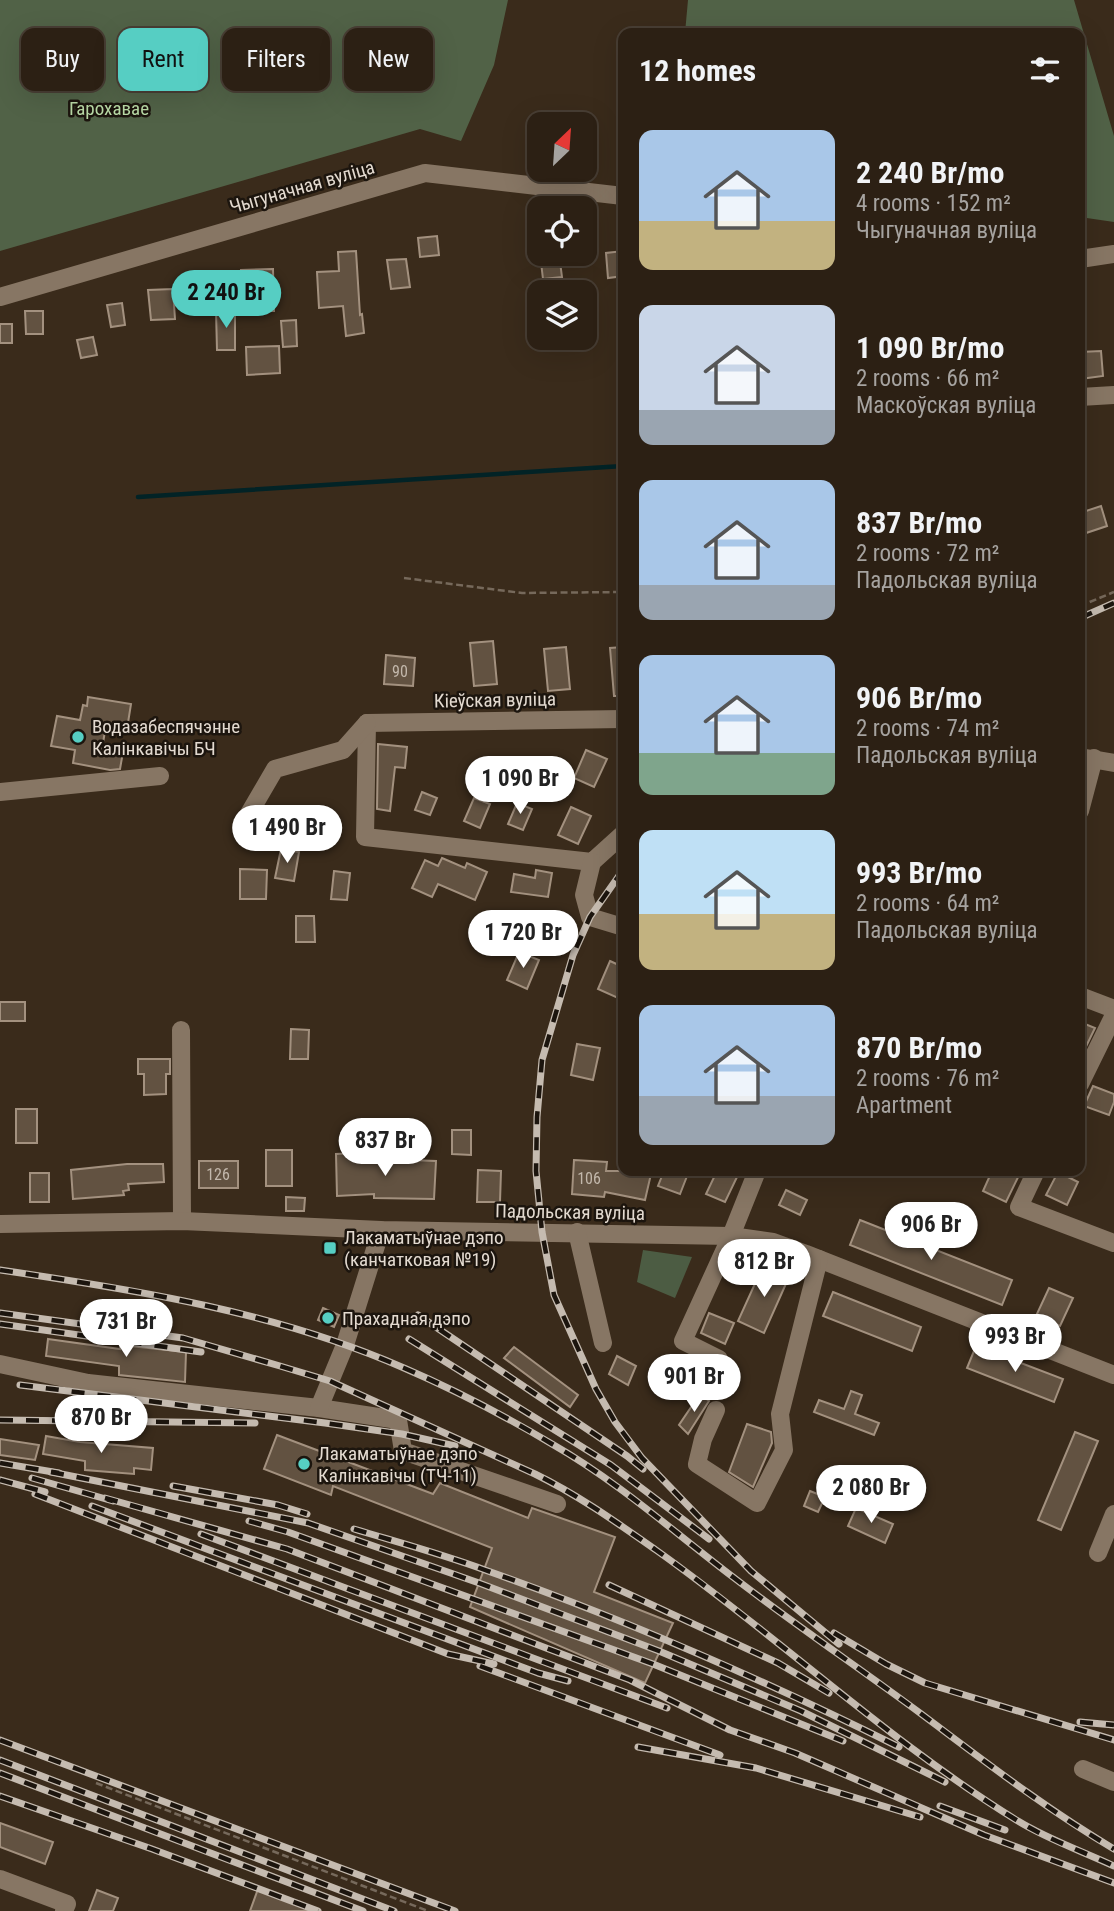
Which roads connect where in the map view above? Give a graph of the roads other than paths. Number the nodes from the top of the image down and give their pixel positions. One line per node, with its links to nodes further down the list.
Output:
1 (618, 195): 4 (street, Чыгуначная вуліца)
2 (1114, 254): 3 (street)
3 (1085, 257)
4 (0, 297)
5 (1114, 395): 6 (street)
6 (1085, 397)
7 (618, 719): 8 (street, Кіеўская вуліца)
8 (367, 723): 13 (street); 15 (street)
9 (1087, 757): 10 (street)
10 (1114, 763)
11 (160, 776): 12 (street)
12 (0, 792)
13 (247, 817)
14 (618, 839): 15 (street)
15 (592, 862): 16 (street)
16 (618, 926)
17 (1085, 998): 18 (street)
18 (1114, 1009)
19 (1114, 1015): 21 (street)
20 (181, 1030): 24 (street)
21 (1085, 1074)
22 (755, 1176): 28 (street)
23 (1034, 1176): 29 (street)
24 (182, 1221): 25 (street, Падольская вуліца); 26 (street, Падольская вуліца)
25 (0, 1224)
26 (380, 1230): 27 (street, Падольская вуліца); 35 (street)
27 (577, 1232): 28 (street, Падольская вуліца); 31 (street)
28 (731, 1236): 30 (street, Падольская вуліца); 32 (street)
29 (1114, 1243)
30 (819, 1259): 34 (street, Падольская вуліца); 36 (street)
31 (603, 1342)
32 (719, 1359)
33 (0, 1364): 35 (street)
34 (1114, 1375)
35 (319, 1408): 37 (street)
36 (716, 1410)
37 (557, 1504)
38 (1114, 1514): 39 (street)
39 (1098, 1553)
40 (1083, 1769): 41 (street)
41 (1114, 1782)
42 (0, 1879): 43 (street)
43 (64, 1911)

